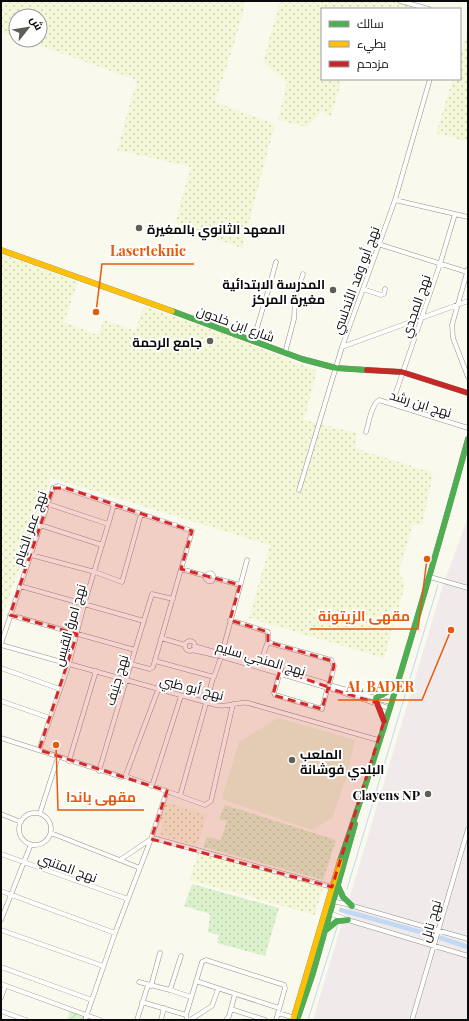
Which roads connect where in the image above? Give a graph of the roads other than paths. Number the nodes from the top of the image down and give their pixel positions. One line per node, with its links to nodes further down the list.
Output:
1 (400, 1): 2 (street)
2 (425, 8)
3 (430, 80): 4 (street, نهج أبو وفد الأندلسي)
4 (395, 200): 5 (street); 7 (street, نهج أبو وفد الأندلسي)
5 (455, 214): 6 (street); 10 (street, نهج المجدي)
6 (468, 217)
7 (378, 244): 10 (street); 13 (street, نهج أبو وفد الأندلسي)
8 (1, 250): 18 (street, شارع ابن خلدون)
9 (276, 262): 18 (street)
10 (440, 264): 11 (street); 17 (street, نهج المجدي)
11 (468, 271): 16 (street)
12 (303, 274): 20 (street)
13 (363, 289): 14 (street); 19 (street, نهج أبو وفد الأندلسي)
14 (385, 289)
15 (468, 301): 16 (street)
16 (457, 305): 17 (street); 23 (street)
17 (421, 318): 19 (street); 22 (street, نهج المجدي)
18 (253, 341): 20 (street, شارع ابن خلدون)
19 (342, 347): 21 (street, نهج أبو وفد الأندلسي)
20 (285, 353): 21 (street, شارع ابن خلدون)
21 (336, 368): 22 (street, شارع ابن خلدون); 29 (street, نهج أبو وفد الأندلسي)
22 (402, 372): 24 (street, شارع ابن خلدون); 25 (street, نهج المجدي)
23 (468, 377)
24 (468, 393)
25 (392, 404): 26 (street, نهج ابن رشد); 27 (street, نهج ابن رشد)
26 (468, 428)
27 (366, 432)
28 (468, 438): 40 (street)
29 (299, 490)
30 (48, 504): 31 (street, نهج عمر الخيام); 33 (street); 34 (street, نهج عمر الخيام)
31 (114, 505): 32 (street, نهج عمر الخيام); 33 (street, نهج امرؤ القيس)
32 (141, 514): 38 (street, نهج عمر الخيام); 39 (street)
33 (108, 524): 35 (street, نهج امرؤ القيس)
34 (40, 525): 35 (street); 36 (street, نهج عمر الخيام)
35 (102, 545): 39 (street, نهج امرؤ القيس)
36 (30, 554): 39 (street); 42 (street, نهج عمر الخيام)
37 (247, 560): 41 (street)
38 (181, 569): 41 (street); 44 (street)
39 (95, 572): 45 (street, نهج امرؤ القيس)
40 (430, 577): 43 (street); 67 (street)
41 (240, 585): 47 (street)
42 (20, 586): 45 (street); 46 (street, نهج عمر الخيام)
43 (468, 588)
44 (173, 599): 48 (street, نهج جنيف); 50 (street)
45 (84, 605): 48 (street); 49 (street, نهج امرؤ القيس)
46 (10, 615): 49 (street); 52 (street, نهج عمر الخيام)
47 (230, 620): 51 (street); 56 (street)
48 (144, 621): 55 (street, نهج جنيف)
49 (77, 634): 55 (street); 58 (street, نهج امرؤ القيس)
50 (161, 638): 53 (street); 57 (street)
51 (268, 643): 60 (street); 66 (street)
52 (1, 644): 58 (street, نهج أبو ظبي)
53 (185, 645): 54 (street); 54 (street)
54 (193, 648): 56 (street, نهج المنجي سليم)
55 (134, 650): 59 (street, نهج جنيف)
56 (222, 655): 60 (street, نهج المنجي سليم); 63 (street, نهج المنجي سليم); 64 (street)
57 (155, 661): 59 (street); 64 (street)
58 (69, 664): 62 (street, نهج أبو ظبي); 68 (street, نهج امرؤ القيس)
59 (131, 664): 65 (street, نهج جنيف)
60 (260, 664): 63 (street, نهج المنجي سليم)
61 (1, 668): 68 (street)
62 (96, 671): 65 (street, نهج أبو ظبي); 82 (street)
63 (280, 672): 66 (street, نهج المنجي سليم); 66 (street)
64 (213, 678): 73 (street)
65 (127, 680): 69 (street, نهج أبو ظبي); 83 (street, نهج جنيف)
66 (329, 686): 72 (street, نهج المنجي سليم)
67 (394, 688): 72 (street); 75 (street)
68 (60, 689): 76 (street, نهج امرؤ القيس)
69 (158, 690): 70 (street, نهج أبو ظبي); 84 (street)
70 (181, 696): 73 (street, نهج أبو ظبي); 85 (street)
71 (1, 701): 76 (street)
72 (376, 701): 75 (street, نهج المنجي سليم); 77 (street)
73 (207, 703): 74 (street, نهج أبو ظبي); 87 (street)
74 (233, 704): 79 (street, نهج أبو ظبي); 87 (street)
75 (389, 705): 77 (street)
76 (50, 718): 80 (street, نهج امرؤ القيس)
77 (384, 721): 79 (street)
78 (1, 738): 80 (street)
79 (378, 740): 99 (street)
80 (39, 750): 81 (street)
81 (58, 757): 82 (street); 88 (street)
82 (69, 761): 83 (street)
83 (99, 771): 84 (street)
84 (126, 774): 85 (street)
85 (152, 786): 86 (street)
86 (167, 791): 87 (street); 93 (street)
87 (180, 796)
88 (40, 813): 90 (street); 92 (street)
89 (1, 814): 90 (street)
90 (21, 822): 94 (street)
91 (468, 829): 109 (street, نهج نابل)
92 (51, 833): 94 (street); 96 (street)
93 (151, 839): 96 (street); 98 (street); 99 (street)
94 (31, 844): 97 (street)
95 (1, 854): 97 (street, نهج المتنبي)
96 (120, 860): 98 (street)
97 (24, 862): 101 (street); 102 (street, نهج المتنبي)
98 (140, 868): 102 (street)
99 (335, 887): 103 (street); 104 (street)
100 (1, 891): 101 (street)
101 (11, 895): 106 (street); 111 (street)
102 (128, 899): 111 (street)
103 (330, 901): 104 (street); 105 (street)
104 (352, 906): 109 (street)
105 (327, 912): 107 (street); 110 (street); 137 (street)
106 (1, 920)
107 (348, 920): 110 (street); 113 (street)
108 (1, 930): 117 (street)
109 (438, 930): 112 (street); 113 (street, نهج نابل)
110 (324, 932): 137 (street)
111 (115, 933): 117 (street)
112 (468, 939)
113 (433, 946): 116 (street); 147 (street, نهج نابل)
114 (160, 953): 122 (street)
115 (181, 956): 124 (street)
116 (468, 956)
117 (103, 966): 128 (street)
118 (1, 967): 128 (street)
119 (196, 981): 123 (street); 126 (street); 131 (street)
120 (139, 982): 122 (street)
121 (3, 985): 127 (street); 135 (street)
122 (149, 985): 124 (street); 129 (street)
123 (218, 989): 125 (street); 143 (street)
124 (170, 990): 126 (street)
125 (235, 994): 131 (street); 132 (street)
126 (191, 997): 136 (street)
127 (1, 998)
128 (92, 1000): 135 (street)
129 (142, 1002): 130 (street); 141 (street)
130 (164, 1008): 136 (street); 142 (street)
131 (279, 1008): 134 (street)
132 (231, 1009): 144 (street); 145 (street)
133 (1, 1011): 138 (street)
134 (278, 1013): 137 (street); 146 (street)
135 (87, 1015): 139 (street); 140 (street)
136 (186, 1018)
137 (295, 1019)
138 (23, 1020)
139 (85, 1020)
140 (100, 1020)
141 (137, 1020)
142 (161, 1020)
143 (190, 1020)
144 (226, 1020)
145 (265, 1020)
146 (276, 1020)
147 (412, 1020)

